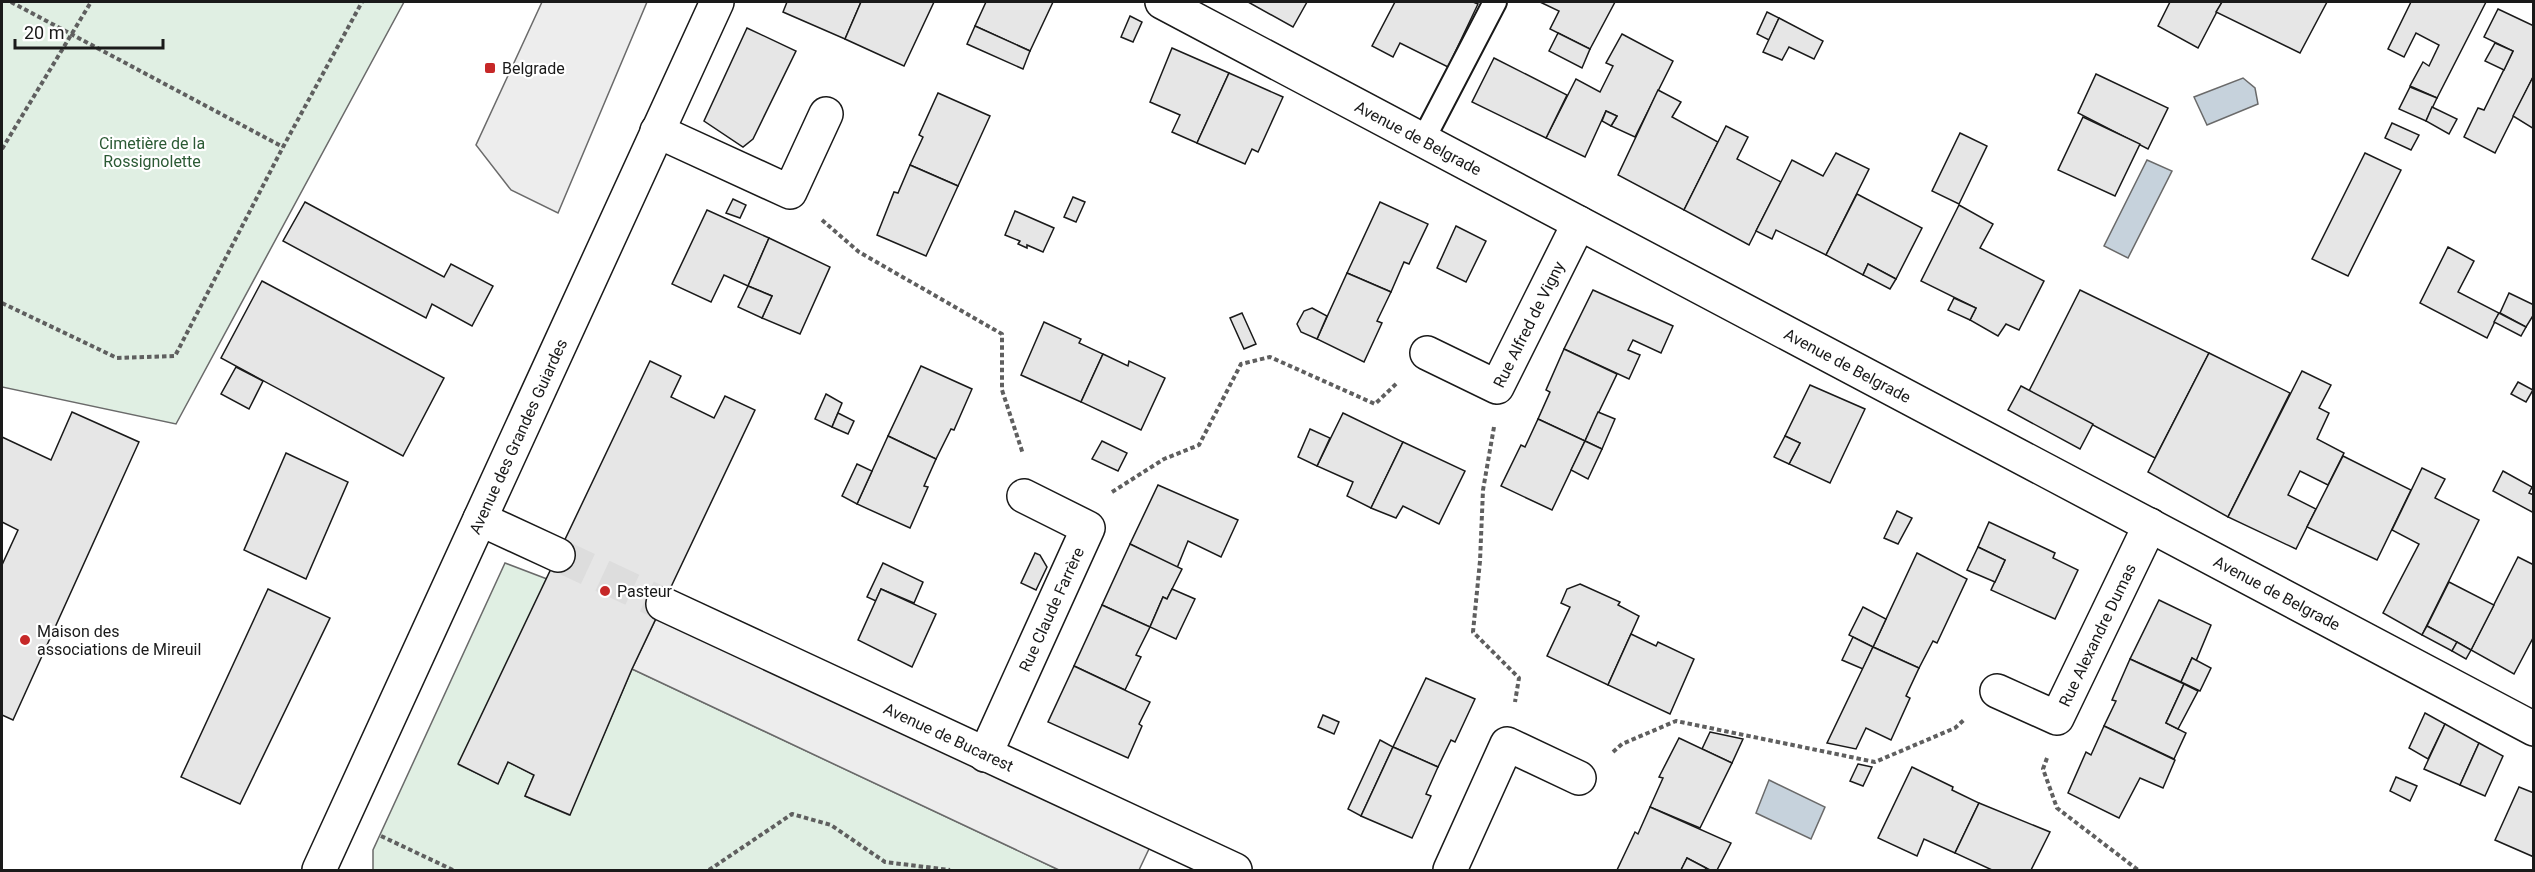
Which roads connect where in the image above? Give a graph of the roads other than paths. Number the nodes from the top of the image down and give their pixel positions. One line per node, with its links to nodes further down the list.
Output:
1 (717, 2): 5 (street, Avenue des Grandes Guiardes)
2 (1162, 2): 6 (street, Avenue de Belgrade)
3 (1495, 2): 6 (lane)
4 (826, 114): 5 (street)
5 (657, 131): 10 (street, Avenue des Grandes Guiardes)
6 (1423, 140): 7 (street, Avenue de Belgrade)
7 (1579, 223): 8 (street, Rue Alfred de Vigny); 11 (street, Avenue de Belgrade)
8 (1427, 353)
9 (1024, 496): 16 (street, Rue Claude Farrère)
10 (480, 519): 12 (street); 18 (street, Avenue des Grandes Guiardes)
11 (2150, 525): 14 (street, Rue Alexandre Dumas); 15 (street, Avenue de Belgrade)
12 (558, 555)
13 (663, 604): 16 (street, Avenue de Bucarest)
14 (1997, 690)
15 (2534, 729)
16 (986, 754): 19 (street, Avenue de Bucarest)
17 (1579, 778): 20 (street)
18 (319, 870)
19 (1235, 870)
20 (1450, 870)

